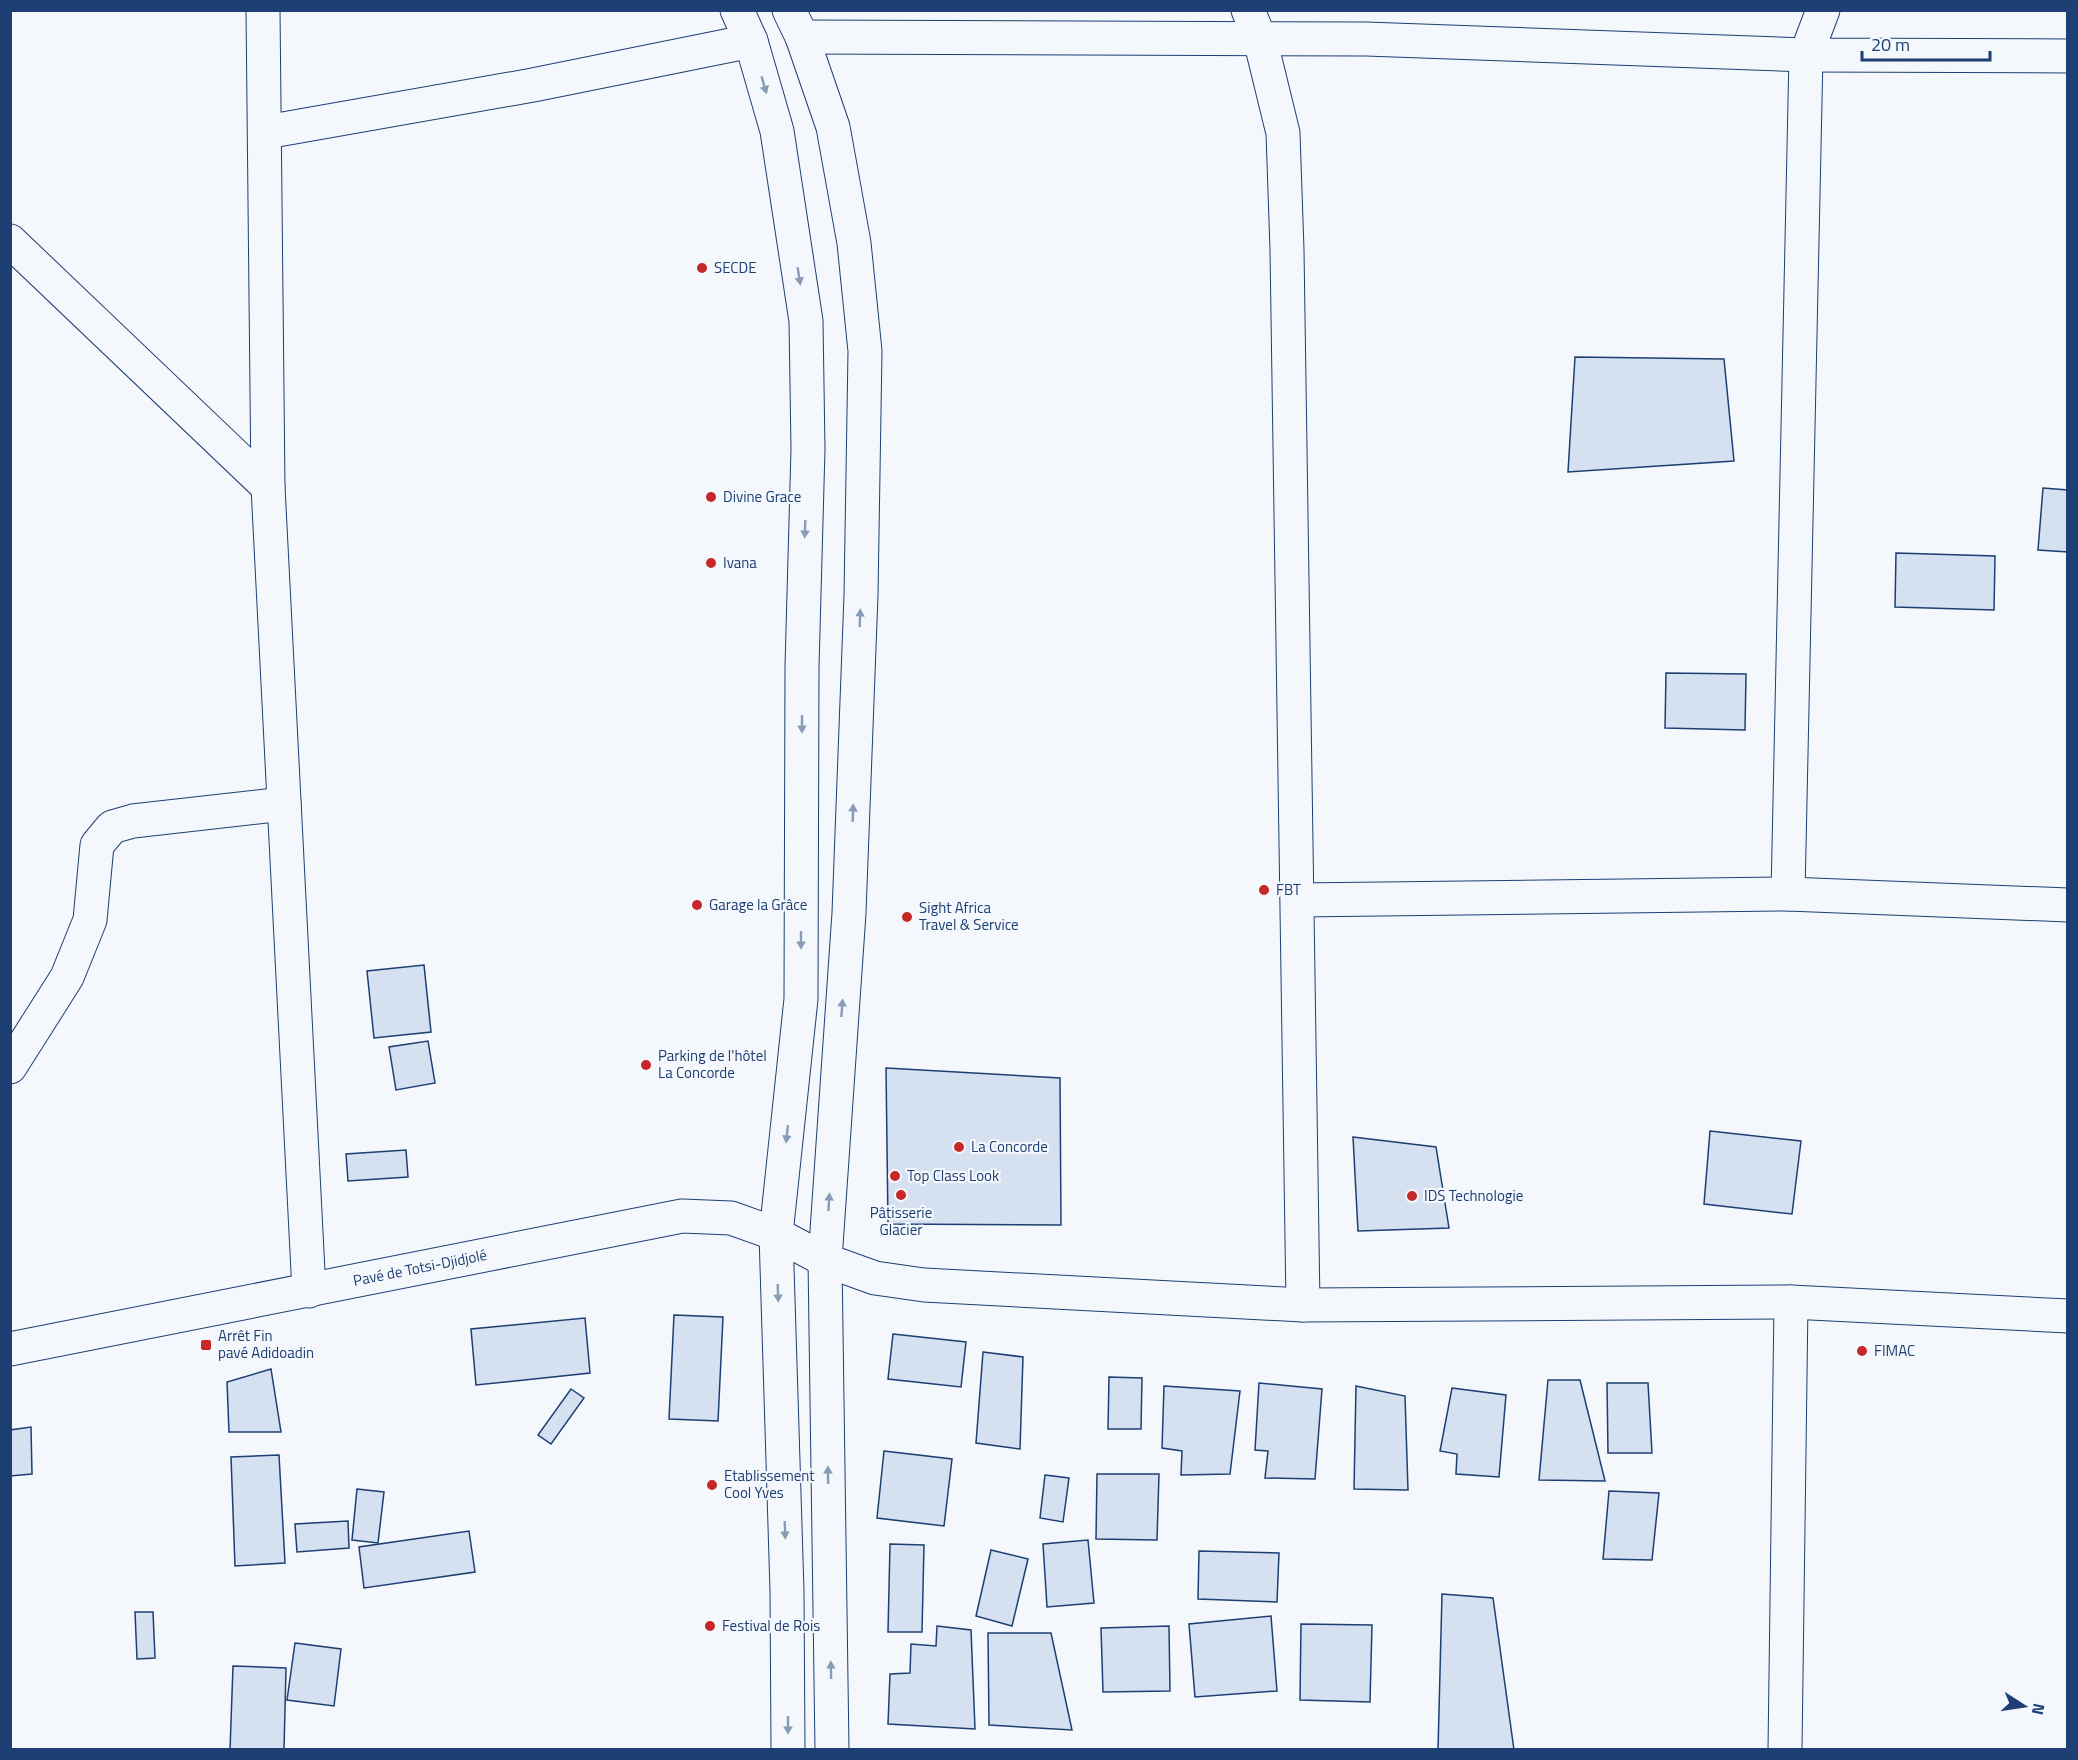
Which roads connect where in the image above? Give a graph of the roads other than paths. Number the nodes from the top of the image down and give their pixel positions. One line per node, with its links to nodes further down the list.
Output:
1 (263, 10): 9 (street)
2 (737, 10): 6 (street)
3 (1823, 10): 7 (street)
4 (796, 24): 5 (street); 18 (street, one-way to 4)
5 (1254, 25): 7 (street); 14 (street)
6 (751, 41): 9 (street); 17 (street, one-way to 17)
7 (1806, 55): 8 (street); 13 (street)
8 (2067, 56)
9 (266, 132): 11 (street)
10 (10, 241): 11 (street)
11 (268, 487): 12 (street)
12 (284, 804): 16 (street); 19 (street)
13 (1788, 894): 14 (street); 15 (street)
14 (1298, 900): 21 (street)
15 (2067, 905)
16 (10, 1067)
17 (776, 1234): 18 (street, Pavé de Totsi-Djidjolé); 19 (street, Pavé de Totsi-Djidjolé); 24 (street, one-way to 24)
18 (825, 1260): 21 (street, Pavé de Totsi-Djidjolé); 25 (street, one-way to 18)
19 (309, 1291): 23 (street, Pavé de Totsi-Djidjolé)
20 (1791, 1302): 21 (street, Pavé de Totsi-Djidjolé); 22 (street, Pavé de Totsi-Djidjolé); 26 (street)
21 (1303, 1305)
22 (2067, 1316)
23 (10, 1349)
24 (788, 1749)
25 (832, 1749)
26 (1785, 1749)

